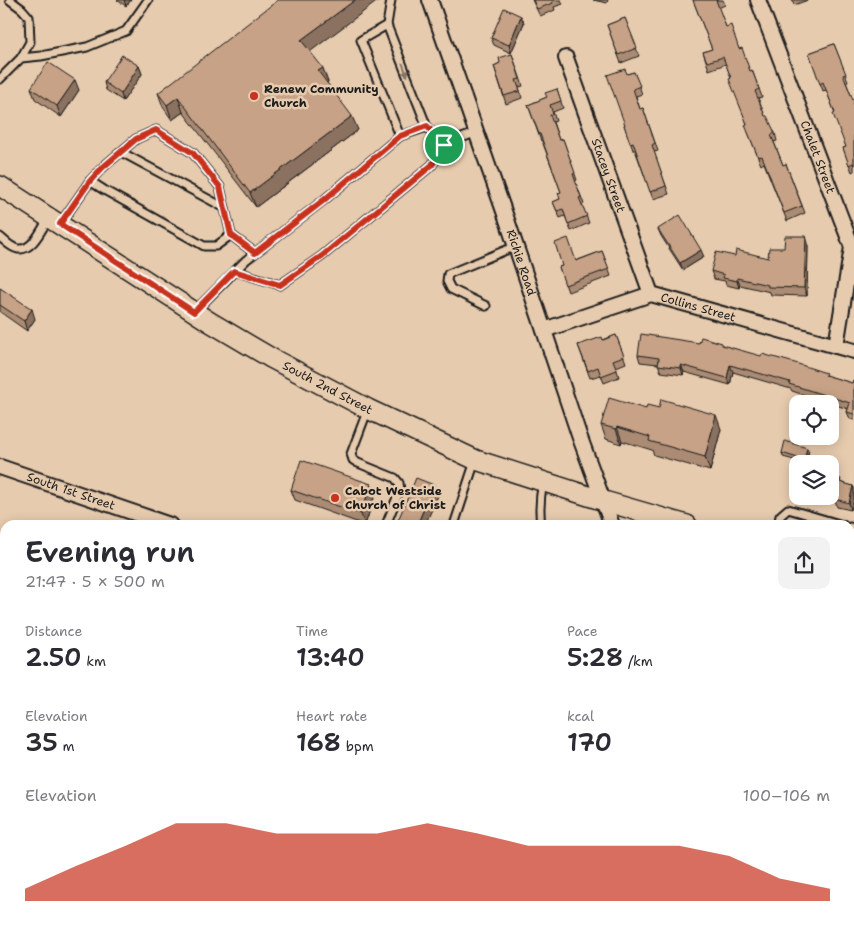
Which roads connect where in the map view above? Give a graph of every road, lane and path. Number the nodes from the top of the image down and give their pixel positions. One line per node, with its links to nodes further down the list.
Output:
1 (10, 0): 7 (lane)
2 (148, 0): 7 (lane)
3 (391, 0): 6 (lane)
4 (430, 0): 11 (street, Richie Road)
5 (758, 0): 28 (street, Chalet Street)
6 (387, 25): 10 (lane, one-way to 10); 12 (lane)
7 (21, 58): 9 (lane)
8 (566, 58): 24 (street, Stacey Street)
9 (0, 79)
10 (427, 126): 12 (lane); 13 (lane)
11 (477, 132): 13 (lane); 21 (street, Richie Road)
12 (400, 136): 22 (lane)
13 (444, 145): 23 (lane)
14 (121, 152): 15 (lane); 17 (lane); 17 (lane)
15 (90, 181): 18 (lane); 19 (lane)
16 (0, 186): 18 (main road, South 2nd Street)
17 (225, 208): 19 (lane)
18 (55, 221): 20 (lane); 26 (main road, South 2nd Street)
19 (231, 235): 22 (lane)
20 (0, 238)
21 (516, 246): 25 (lane); 27 (street, Richie Road)
22 (255, 253): 23 (lane)
23 (234, 271): 26 (lane)
24 (651, 294): 27 (street, Collins Street); 28 (street, Collins Street)
25 (486, 306)
26 (194, 312): 30 (main road, South 2nd Street)
27 (544, 330): 34 (street, Richie Road)
28 (836, 346): 29 (street, Collins Street)
29 (854, 351)
30 (368, 409): 31 (main road, South 2nd Street); 36 (lane)
31 (476, 460): 33 (main road, South 2nd Street); 37 (lane)
32 (0, 467): 35 (street, South 1st Street)
33 (543, 482): 34 (main road, South 2nd Street); 38 (lane)
34 (604, 501): 39 (street, Richie Road); 40 (main road, South 2nd Street)
35 (155, 520)
36 (388, 520)
37 (456, 520)
38 (541, 520)
39 (610, 520)
40 (668, 520)
41 (779, 520): 42 (lane)
42 (825, 520)

